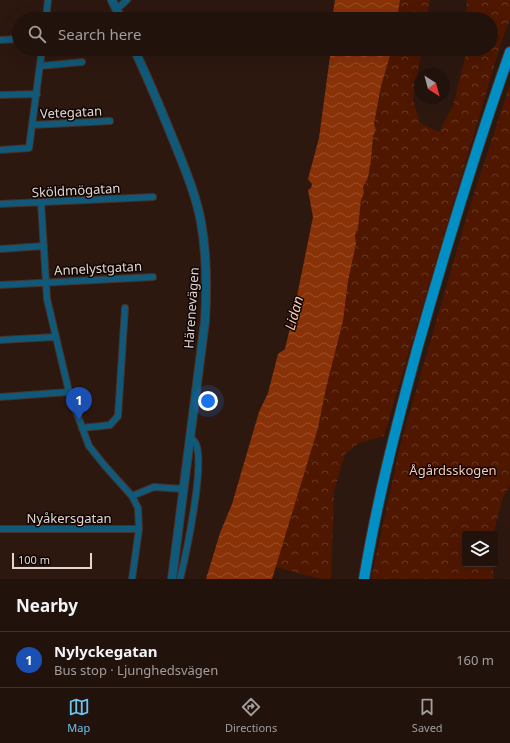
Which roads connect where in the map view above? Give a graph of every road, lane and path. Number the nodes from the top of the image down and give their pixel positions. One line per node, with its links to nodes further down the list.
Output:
1 (48, 0): 5 (street)
2 (112, 0): 4 (street)
3 (127, 0): 4 (street)
4 (117, 9): 6 (street)
5 (47, 12)
6 (118, 12)
7 (12, 39): 8 (street)
8 (0, 40)
9 (510, 52): 41 (main road)
10 (41, 56): 13 (street)
11 (137, 56): 33 (street, Härenevägen)
12 (82, 62): 13 (street)
13 (40, 66): 14 (street)
14 (37, 94): 15 (street); 17 (street)
15 (0, 95)
16 (110, 121): 17 (street, Vetegatan)
17 (33, 125): 18 (street)
18 (0, 150)
19 (153, 197): 20 (street, Sköldmögatan)
20 (41, 202): 21 (street, Sköldmögatan); 22 (street)
21 (0, 204)
22 (44, 246): 23 (street); 25 (street)
23 (0, 249)
24 (153, 277): 25 (street, Annelystgatan)
25 (45, 282): 26 (street, Annelystgatan); 28 (street)
26 (0, 285)
27 (125, 308): 32 (street)
28 (55, 337): 29 (street); 30 (street)
29 (0, 340)
30 (69, 392): 31 (street); 32 (street)
31 (0, 397)
32 (82, 428): 35 (street)
33 (190, 437): 34 (street, Härenevägen); 40 (street)
34 (183, 489): 35 (street); 39 (street, Härenevägen)
35 (132, 496): 37 (street)
36 (0, 528): 37 (street, Nyåkersgatan)
37 (139, 529): 38 (street)
38 (132, 579)
39 (172, 579)
40 (180, 579)
41 (364, 579)

